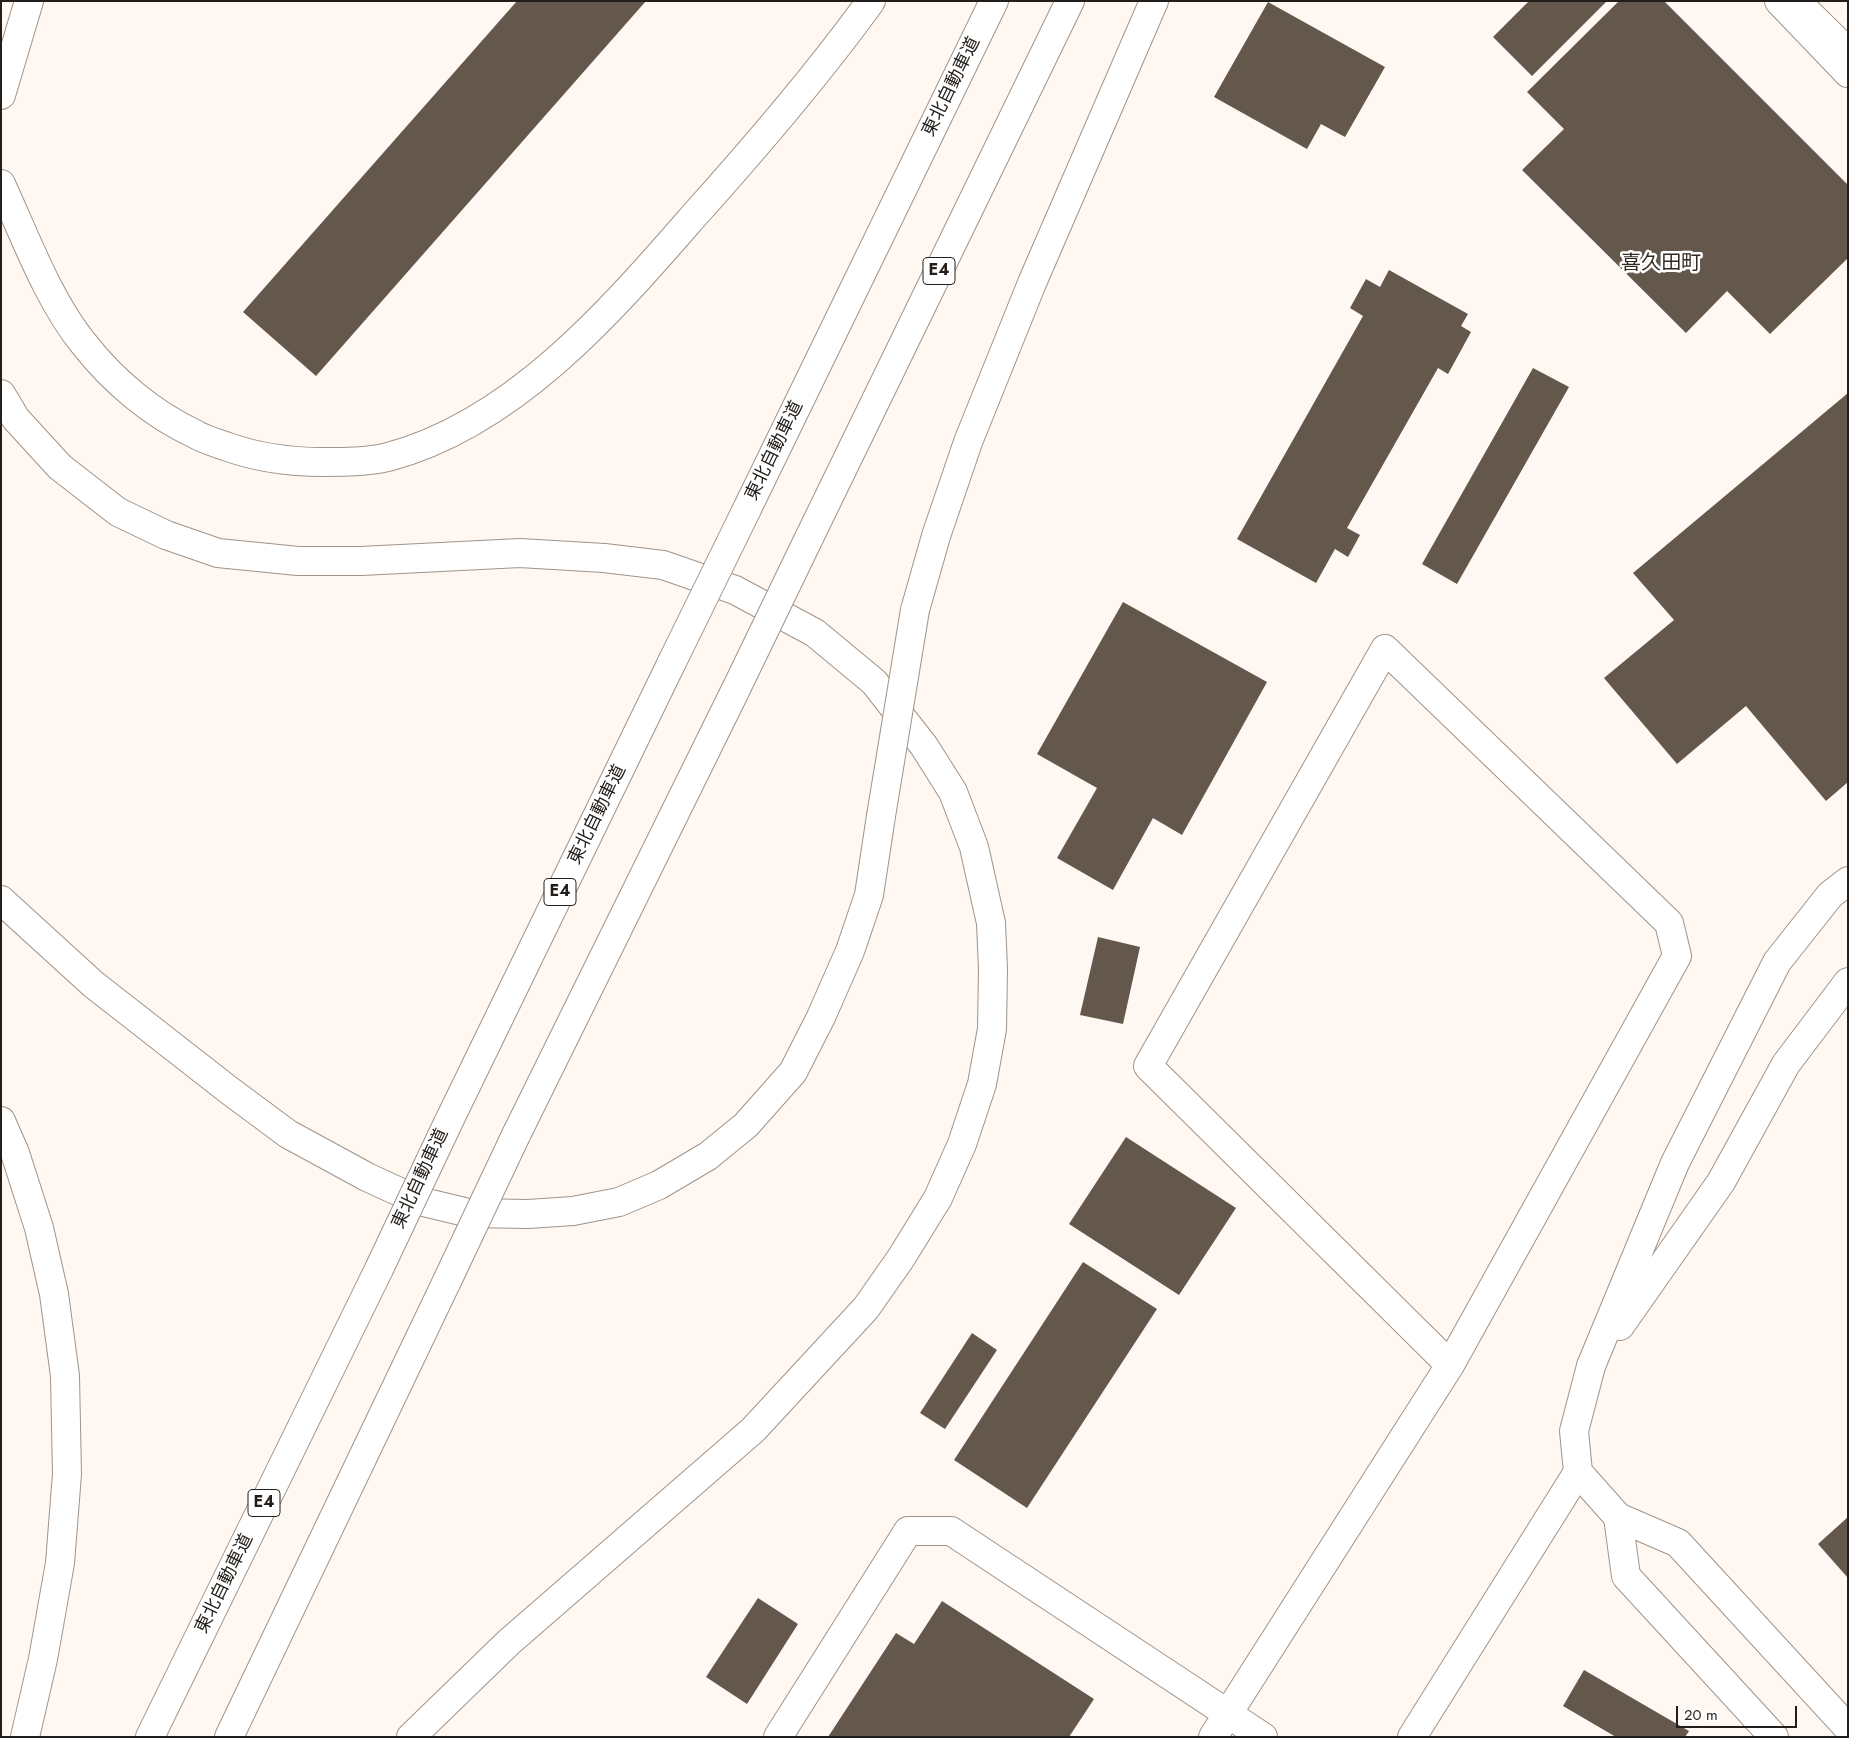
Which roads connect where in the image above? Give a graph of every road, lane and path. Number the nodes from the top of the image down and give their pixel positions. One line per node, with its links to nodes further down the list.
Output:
1 (29, 1): 10 (main road)
2 (871, 1): 11 (main road)
3 (994, 1): 24 (main road, 東北自動車道 / E4, bridge)
4 (1070, 1): 25 (main road, E4, bridge)
5 (1154, 1): 14 (main road, bridge)
6 (1779, 1): 9 (main road)
7 (1796, 1): 8 (main road)
8 (1848, 52)
9 (1848, 73)
10 (1, 95)
11 (1, 184)
12 (1, 394): 26 (main road)
13 (1848, 881): 18 (main road)
14 (1, 900)
15 (1848, 982): 18 (main road)
16 (1, 1121): 23 (main road)
17 (1450, 1365): 17 (main road); 21 (main road)
18 (1591, 1366): 19 (main road)
19 (1578, 1472): 20 (main road); 30 (main road)
20 (1618, 1517): 22 (main road); 31 (main road)
21 (1228, 1714): 27 (main road); 28 (main road); 29 (main road)
22 (1848, 1728)
23 (25, 1737)
24 (150, 1737)
25 (229, 1737)
26 (411, 1737)
27 (778, 1737)
28 (1213, 1737)
29 (1263, 1737)
30 (1412, 1737)
31 (1774, 1737)

